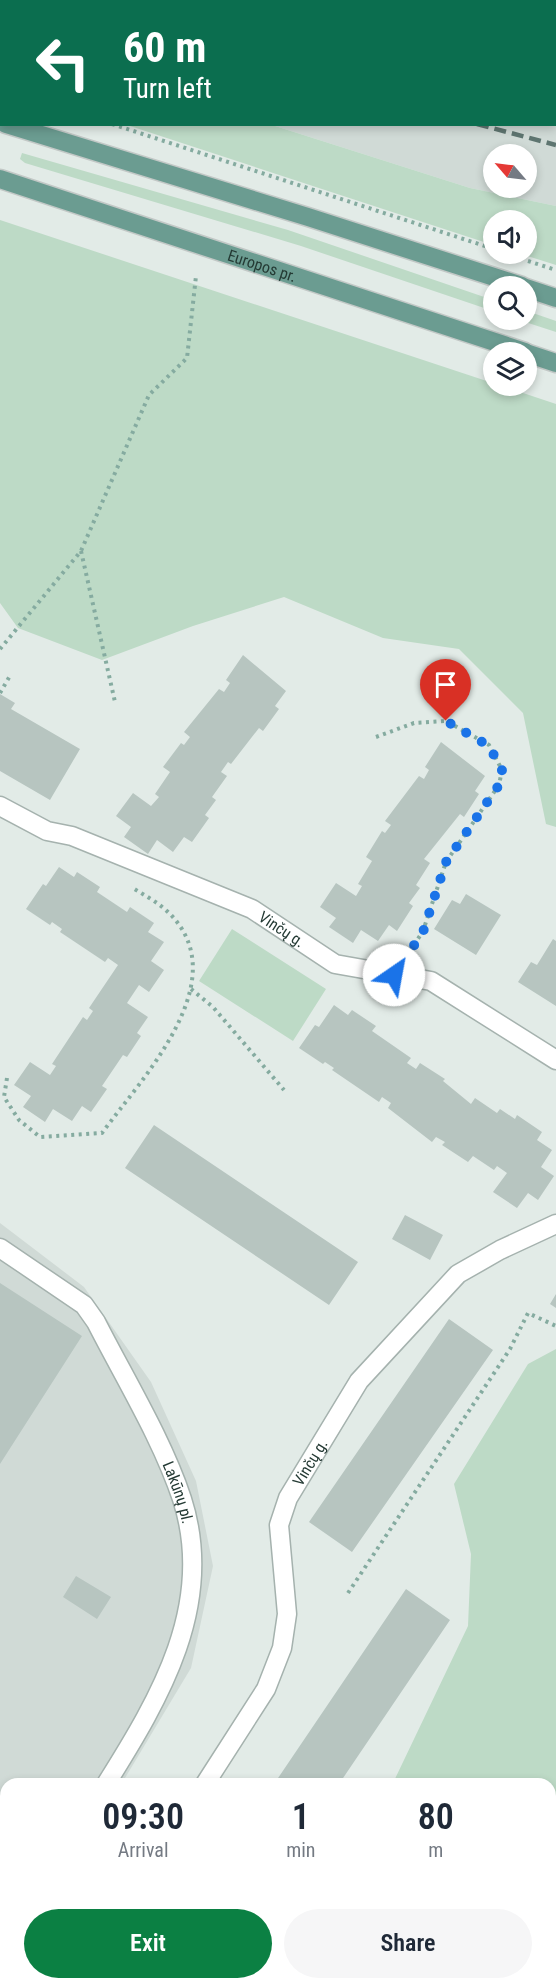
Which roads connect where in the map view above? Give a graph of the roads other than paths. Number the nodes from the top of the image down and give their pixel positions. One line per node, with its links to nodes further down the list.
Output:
1 (9, 126): 3 (main road)
2 (0, 179): 6 (main road, Europos pr.)
3 (491, 276)
4 (537, 292): 5 (main road)
5 (556, 298)
6 (493, 342)
7 (537, 357): 8 (main road, Europos pr.)
8 (556, 363)
9 (0, 806): 10 (street, Vinčų g.)
10 (556, 1060)
11 (556, 1224): 14 (street, Vinčų g.)
12 (0, 1248): 13 (street, Lakūnų pl.)
13 (109, 1778)
14 (209, 1778)

